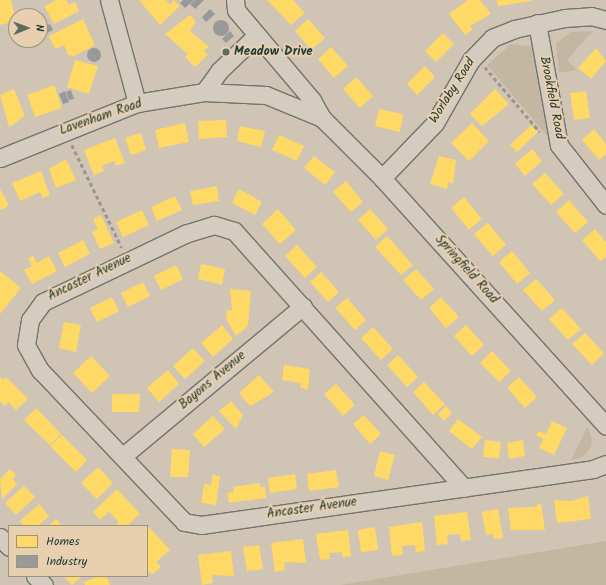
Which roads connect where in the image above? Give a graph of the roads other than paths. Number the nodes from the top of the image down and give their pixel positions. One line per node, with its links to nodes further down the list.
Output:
1 (109, 0): 7 (street)
2 (235, 0): 5 (street)
3 (606, 20): 4 (street, Worlaby Road)
4 (537, 23): 10 (street, Worlaby Road); 11 (street, Brookfield Road)
5 (257, 35): 6 (street); 8 (street)
6 (204, 92): 7 (street, Lavenham Road); 8 (street, Lavenham Road)
7 (137, 103): 9 (street, Lavenham Road)
8 (322, 118): 10 (street, Springfield Road)
9 (0, 158)
10 (382, 178): 13 (street, Springfield Road)
11 (606, 205)
12 (303, 306): 14 (street, Bayons Avenue); 14 (street, Ancaster Avenue); 16 (street, Ancaster Avenue)
13 (606, 426)
14 (123, 456): 16 (street, Ancaster Avenue)
15 (606, 464): 16 (street, Ancaster Avenue)
16 (464, 488)
17 (0, 537): 18 (street)
18 (8, 546)
19 (37, 577): 20 (street)
20 (44, 585)

